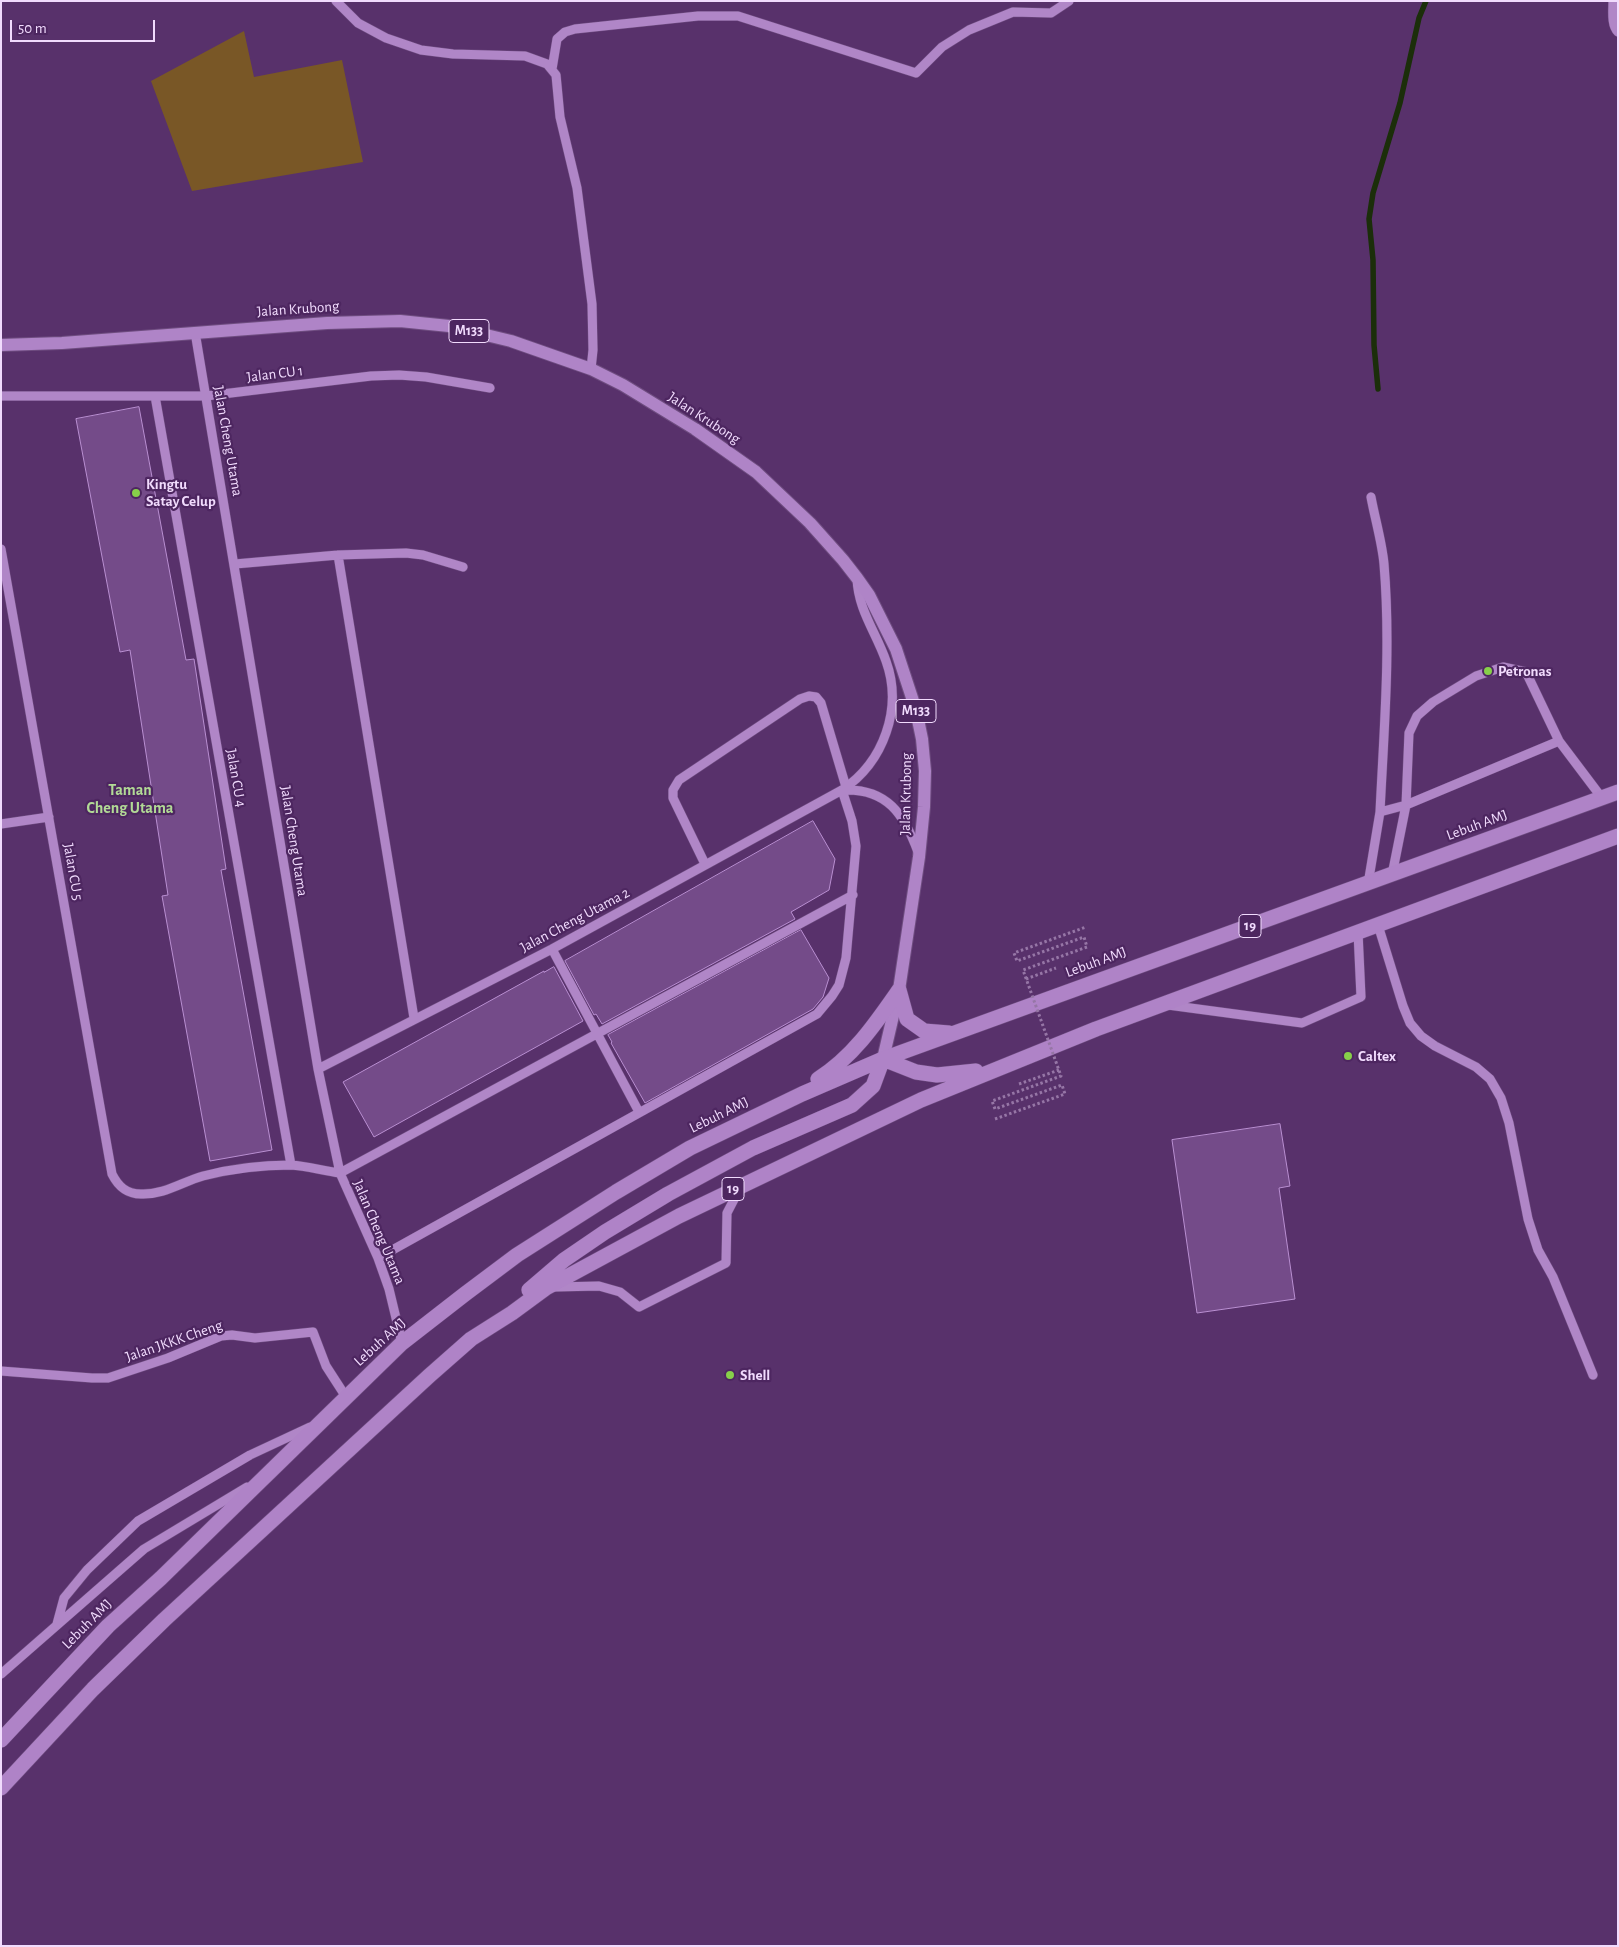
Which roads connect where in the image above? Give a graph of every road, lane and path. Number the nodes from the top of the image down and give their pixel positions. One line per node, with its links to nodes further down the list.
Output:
1 (336, 1): 5 (street)
2 (1069, 1): 5 (street)
3 (1613, 1): 4 (street)
4 (1618, 32)
5 (552, 69): 8 (street)
6 (195, 332): 7 (main road, Jalan Krubong / M133); 8 (main road, Jalan Krubong / M133); 12 (street, Jalan Cheng Utama)
7 (1, 345)
8 (591, 369): 18 (main road, Jalan Krubong / M133)
9 (490, 388): 12 (street, Jalan CU 1)
10 (1, 396): 11 (street, Jalan CU 1)
11 (155, 396): 12 (street, Jalan CU 1); 53 (street, Jalan CU 4)
12 (206, 396): 16 (street, Jalan Cheng Utama)
13 (1371, 496): 25 (street)
14 (1, 549): 19 (street, Jalan CU 5)
15 (338, 555): 16 (street); 17 (street); 42 (street)
16 (235, 564): 46 (street, Jalan Cheng Utama)
17 (464, 567)
18 (857, 578): 21 (street, Jalan Cheng Utama 2); 29 (main road, Jalan Krubong / M133)
19 (5, 601): 26 (street, Jalan CU 5)
20 (1559, 741): 23 (street); 24 (street); 24 (street)
21 (844, 788): 29 (street); 30 (street, Jalan Cheng Utama 2); 30 (street); 33 (street)
22 (1618, 792): 23 (highway, Lebuh AMJ / 19)
23 (1602, 798): 31 (highway, Lebuh AMJ / 19)
24 (1406, 804): 25 (street); 31 (street)
25 (1380, 812): 32 (street)
26 (49, 817): 27 (street); 53 (street, Jalan CU 5)
27 (1, 824)
28 (1618, 836): 34 (highway, 19)
29 (920, 857): 40 (main road, Jalan Krubong / M133)
30 (705, 864): 37 (street, Jalan Cheng Utama 2)
31 (1392, 875): 32 (highway, Lebuh AMJ / 19)
32 (1368, 884): 44 (highway, Lebuh AMJ / 19)
33 (853, 895): 43 (street); 50 (street)
34 (1378, 926): 36 (highway, 19); 61 (street)
35 (1086, 927): 39 (path, bridge)
36 (1358, 932): 41 (highway, 19); 41 (street)
37 (552, 948): 42 (street, Jalan Cheng Utama 2); 43 (street)
38 (1056, 968): 39 (path)
39 (1026, 979): 48 (path, bridge)
40 (899, 990): 44 (highway); 45 (main road, Jalan Krubong / M133); 51 (highway)
41 (1162, 1004): 47 (highway, 19)
42 (414, 1018): 46 (street, Jalan Cheng Utama 2)
43 (597, 1034): 50 (street); 54 (street)
44 (953, 1034): 45 (highway, Lebuh AMJ / 19)
45 (883, 1059): 47 (highway); 51 (highway, Lebuh AMJ / 19); 58 (highway)
46 (318, 1069): 54 (street, Jalan Cheng Utama)
47 (992, 1070): 55 (highway, 19)
48 (1059, 1070): 49 (path); 52 (path, bridge)
49 (1019, 1084)
50 (639, 1112): 56 (street)
51 (757, 1116): 59 (highway, Lebuh AMJ / 19)
52 (995, 1119)
53 (291, 1165): 54 (street)
54 (340, 1173): 56 (street, Jalan Cheng Utama)
55 (741, 1185): 57 (highway, 19); 57 (street)
56 (378, 1258): 59 (street, Jalan Cheng Utama)
57 (546, 1288): 58 (highway, 19)
58 (471, 1339): 68 (highway, 19)
59 (402, 1343): 62 (highway, Lebuh AMJ / 19)
60 (1, 1371): 62 (street, Jalan JKKK Cheng)
61 (1593, 1375)
62 (346, 1397): 63 (highway, Lebuh AMJ / 19)
63 (320, 1423): 64 (highway, Lebuh AMJ / 19); 65 (street)
64 (259, 1480): 65 (street); 67 (highway, Lebuh AMJ / 19)
65 (57, 1624): 66 (street)
66 (1, 1674)
67 (1, 1740)
68 (1, 1788)

